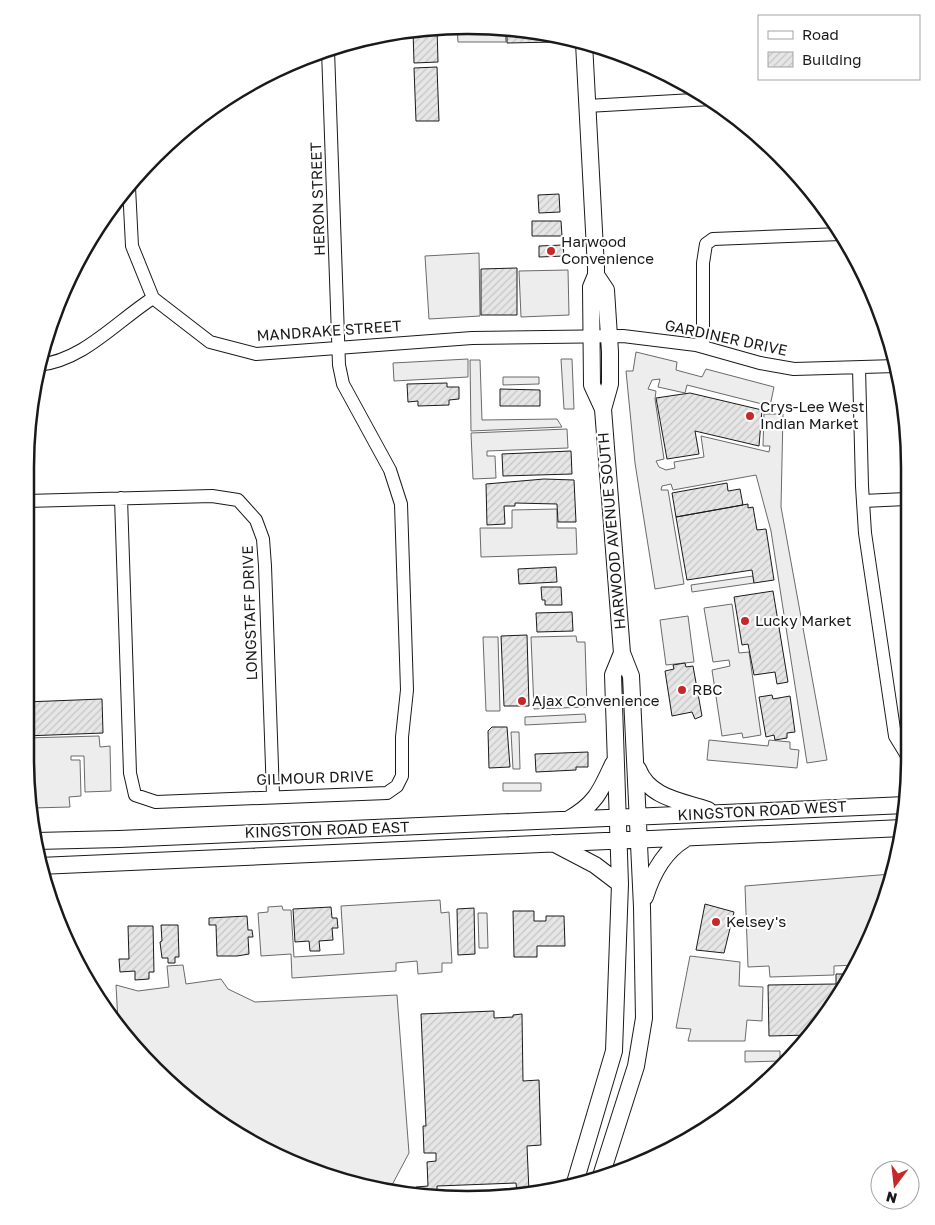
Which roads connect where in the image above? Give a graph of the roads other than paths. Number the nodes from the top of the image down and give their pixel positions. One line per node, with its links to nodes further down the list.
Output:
1 (584, 50): 4 (main road, HARWOOD AVENUE SOUTH)
2 (328, 57): 11 (street, HERON STREET)
3 (697, 100): 4 (street)
4 (587, 106): 7 (main road, HARWOOD AVENUE SOUTH)
5 (129, 195): 8 (street)
6 (833, 234): 12 (street)
7 (596, 275): 9 (main road, HARWOOD AVENUE SOUTH); 10 (main road, HARWOOD AVENUE SOUTH)
8 (153, 298): 11 (street, MANDRAKE STREET); 13 (street)
9 (591, 336): 10 (street, MANDRAKE STREET); 11 (street, MANDRAKE STREET); 16 (main road, HARWOOD AVENUE SOUTH)
10 (609, 336): 12 (street, GARDINER DRIVE); 16 (main road, HARWOOD AVENUE SOUTH)
11 (339, 347): 25 (street, GILMOUR DRIVE)
12 (703, 347): 15 (street, GARDINER DRIVE)
13 (47, 364)
14 (889, 366): 15 (street, GARDINER DRIVE)
15 (859, 368): 20 (street)
16 (603, 409): 21 (main road, HARWOOD AVENUE SOUTH)
17 (121, 498): 19 (street, LONGSTAFF DRIVE); 25 (street, LONGSTAFF DRIVE); 25 (street, GILMOUR DRIVE)
18 (901, 499): 20 (street)
19 (34, 501)
20 (863, 501): 22 (street)
21 (622, 653): 23 (main road, HARWOOD AVENUE SOUTH); 24 (main road, HARWOOD AVENUE SOUTH)
22 (901, 746)
23 (615, 760): 28 (main road, HARWOOD AVENUE SOUTH); 30 (main road)
24 (636, 766): 27 (main road); 29 (main road, HARWOOD AVENUE SOUTH)
25 (272, 795)
26 (899, 805): 27 (main road, KINGSTON ROAD WEST)
27 (718, 813): 29 (main road, KINGSTON ROAD WEST)
28 (617, 817): 29 (main road, KINGSTON ROAD WEST); 30 (main road, KINGSTON ROAD EAST); 33 (main road, HARWOOD AVENUE SOUTH)
29 (638, 817): 34 (main road, HARWOOD AVENUE SOUTH)
30 (568, 819): 35 (main road, KINGSTON ROAD EAST)
31 (895, 828): 32 (main road, KINGSTON ROAD WEST)
32 (684, 838): 34 (main road, KINGSTON ROAD WEST); 39 (main road)
33 (619, 840): 34 (main road, KINGSTON ROAD WEST); 36 (main road, KINGSTON ROAD EAST); 38 (main road, HARWOOD AVENUE SOUTH)
34 (638, 840): 39 (main road, HARWOOD AVENUE SOUTH)
35 (42, 841)
36 (553, 843): 37 (main road, KINGSTON ROAD EAST); 38 (main road)
37 (48, 866)
38 (620, 884): 41 (main road, HARWOOD AVENUE SOUTH)
39 (642, 907): 40 (main road, HARWOOD AVENUE SOUTH)
40 (603, 1169)
41 (577, 1177)

